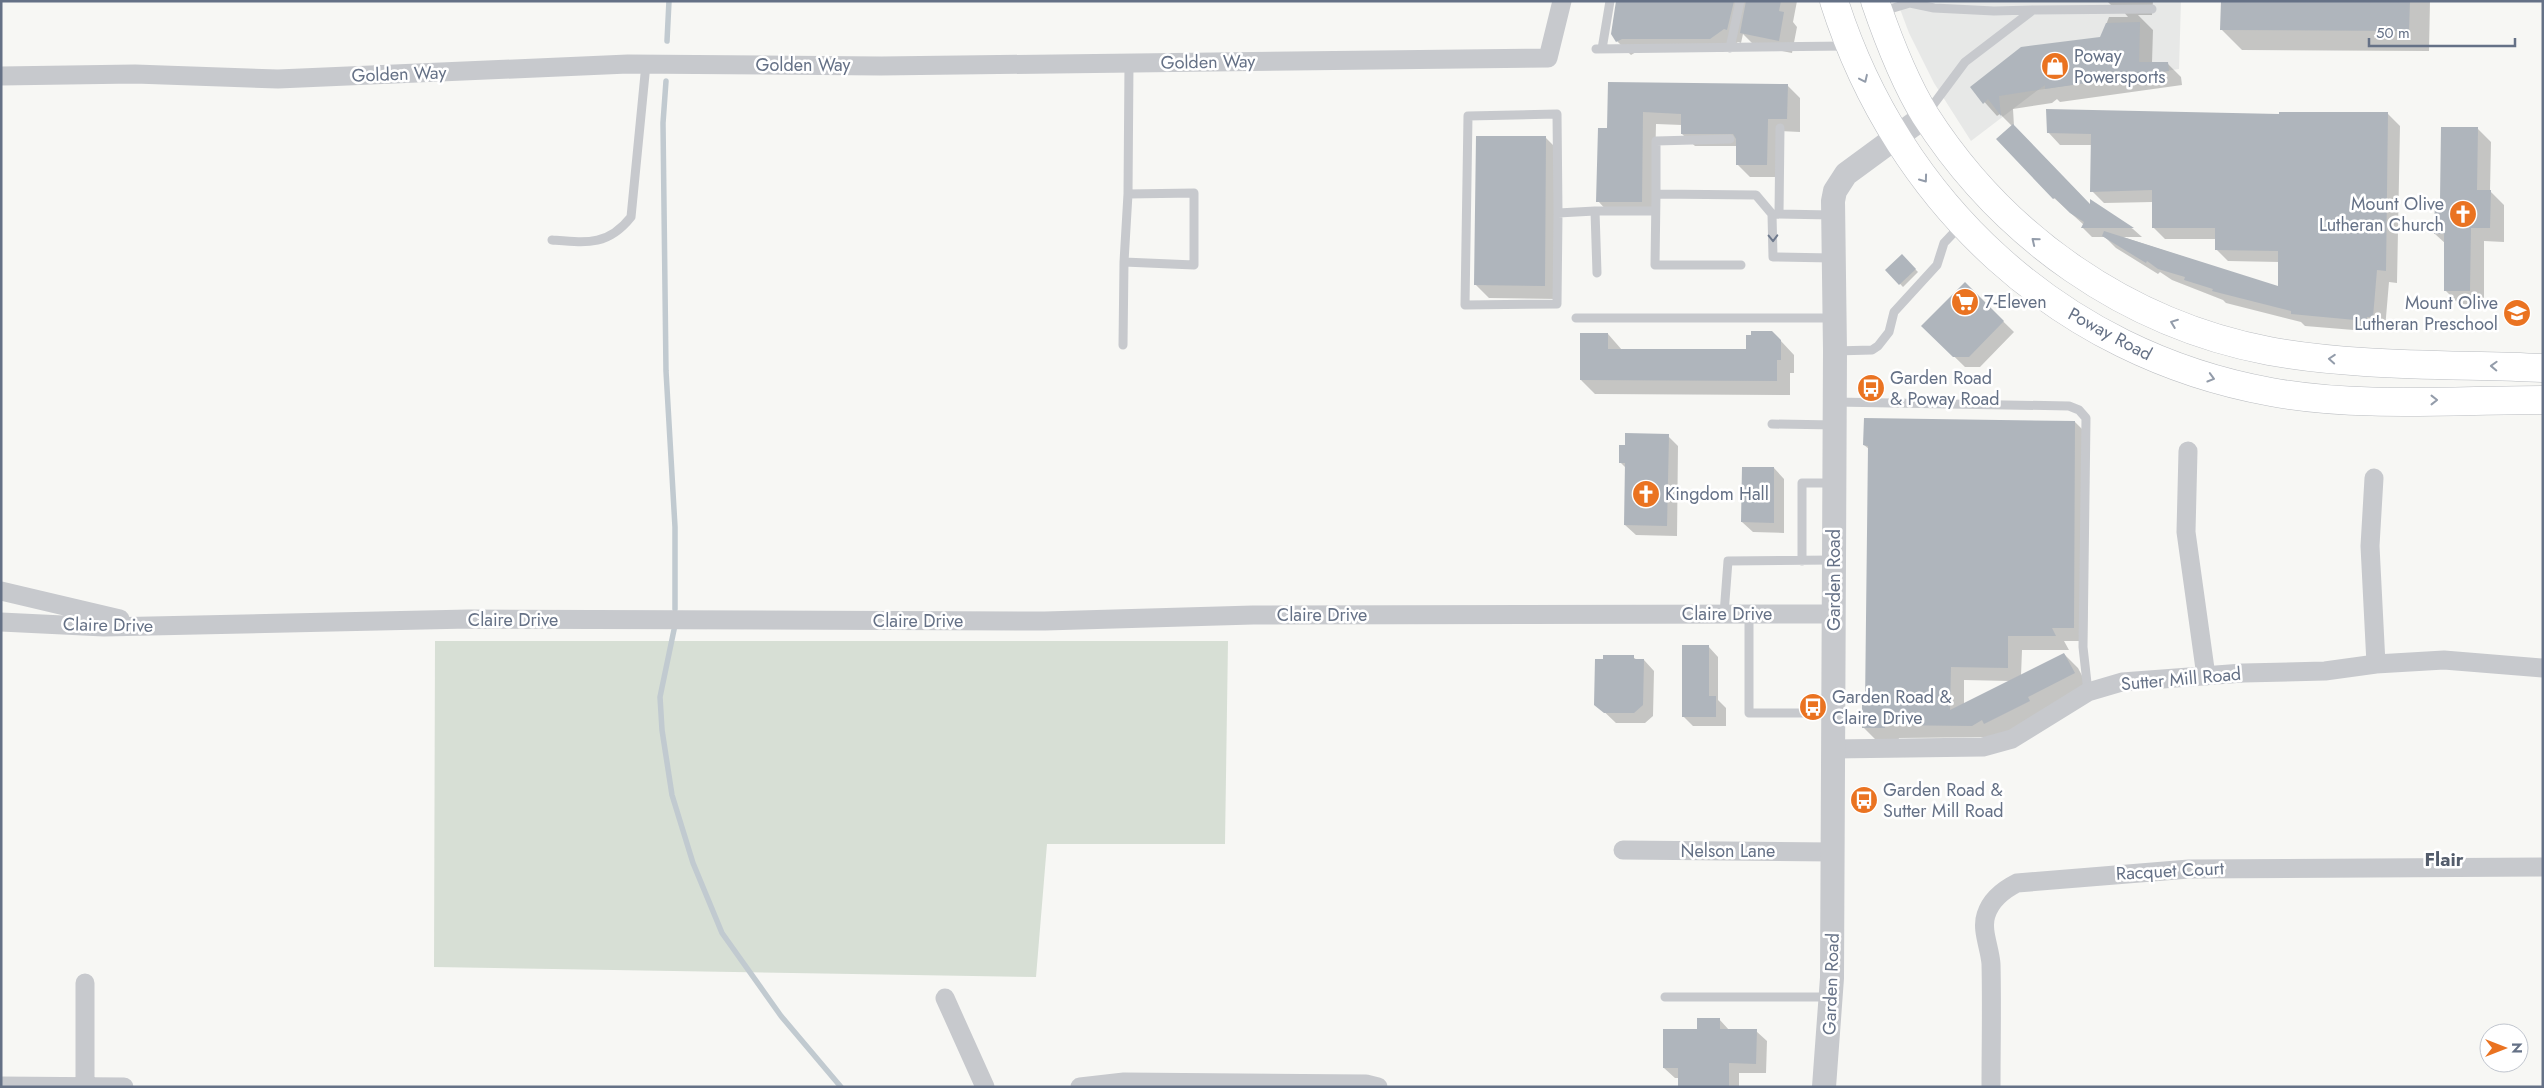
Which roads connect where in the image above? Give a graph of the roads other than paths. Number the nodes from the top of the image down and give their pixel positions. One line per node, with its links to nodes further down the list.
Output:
1 (1562, 1): 10 (street, Golden Way)
2 (1610, 1): 9 (lane)
3 (1740, 1): 9 (lane)
4 (1834, 1): 8 (main road, Poway Road)
5 (1877, 7): 7 (lane); 13 (main road, Poway Road)
6 (2152, 9): 7 (lane)
7 (2033, 10): 13 (lane)
8 (1850, 46): 9 (lane); 16 (main road, Poway Road, one-way to 16)
9 (1730, 48)
10 (1129, 63): 11 (street, Golden Way); 17 (lane)
11 (646, 64): 12 (street, Golden Way); 25 (lane)
12 (1, 76)
13 (1925, 116): 16 (street, Garden Road); 34 (main road, Poway Road, one-way to 13)
14 (1780, 128): 22 (lane)
15 (1730, 139): 18 (lane)
16 (1896, 139): 23 (street, Garden Road); 24 (main road, Poway Road, one-way to 24)
17 (1128, 194): 27 (lane); 27 (lane)
18 (1656, 194): 20 (lane); 22 (lane)
19 (1595, 211): 20 (lane); 21 (lane); 29 (lane)
20 (1656, 211): 28 (lane)
21 (1558, 213): 21 (lane)
22 (1776, 214): 23 (lane); 26 (lane, one-way to 26)
23 (1833, 215): 26 (street, Garden Road)
24 (1962, 224): 33 (lane); 35 (main road, Poway Road, one-way to 35)
25 (552, 240)
26 (1833, 258): 31 (street, Garden Road)
27 (1124, 262): 32 (lane)
28 (1741, 265)
29 (1596, 273)
30 (1576, 318): 31 (lane)
31 (1834, 318): 33 (street, Garden Road)
32 (1123, 345)
33 (1835, 351): 36 (street, Garden Road)
34 (2543, 368)
35 (2543, 400)
36 (1835, 402): 38 (street, Garden Road); 53 (lane)
37 (1772, 424): 38 (lane)
38 (1835, 425): 41 (street, Garden Road)
39 (2188, 450): 52 (street)
40 (2374, 478): 50 (street)
41 (1835, 483): 42 (street, Garden Road); 43 (lane)
42 (1834, 560): 43 (lane); 47 (street, Garden Road)
43 (1802, 561): 45 (lane)
44 (1, 591): 49 (street)
45 (1724, 614): 46 (street, Claire Drive); 49 (street, Claire Drive)
46 (1749, 614): 47 (street, Claire Drive); 54 (lane)
47 (1834, 614): 54 (street, Garden Road)
48 (1, 622): 49 (street, Claire Drive)
49 (150, 626)
50 (2376, 664): 51 (street, Sutter Mill Road); 52 (street, Sutter Mill Road)
51 (2543, 668)
52 (2206, 676): 53 (street, Sutter Mill Road)
53 (2088, 692): 55 (street, Sutter Mill Road)
54 (1833, 713): 55 (street, Garden Road)
55 (1833, 750): 57 (street, Garden Road)
56 (1623, 850): 57 (street, Nelson Lane)
57 (1833, 852): 61 (street, Garden Road)
58 (2543, 867): 71 (street, Racquet Court)
59 (85, 983): 64 (street)
60 (1665, 996): 61 (lane)
61 (1832, 997): 70 (street, Garden Road)
62 (945, 998): 67 (street)
63 (1, 1086): 65 (street)
64 (85, 1086): 65 (street); 66 (street)
65 (74, 1087)
66 (124, 1087)
67 (984, 1087)
68 (1080, 1087): 69 (street)
69 (1378, 1087)
70 (1824, 1087)
71 (1991, 1087)

